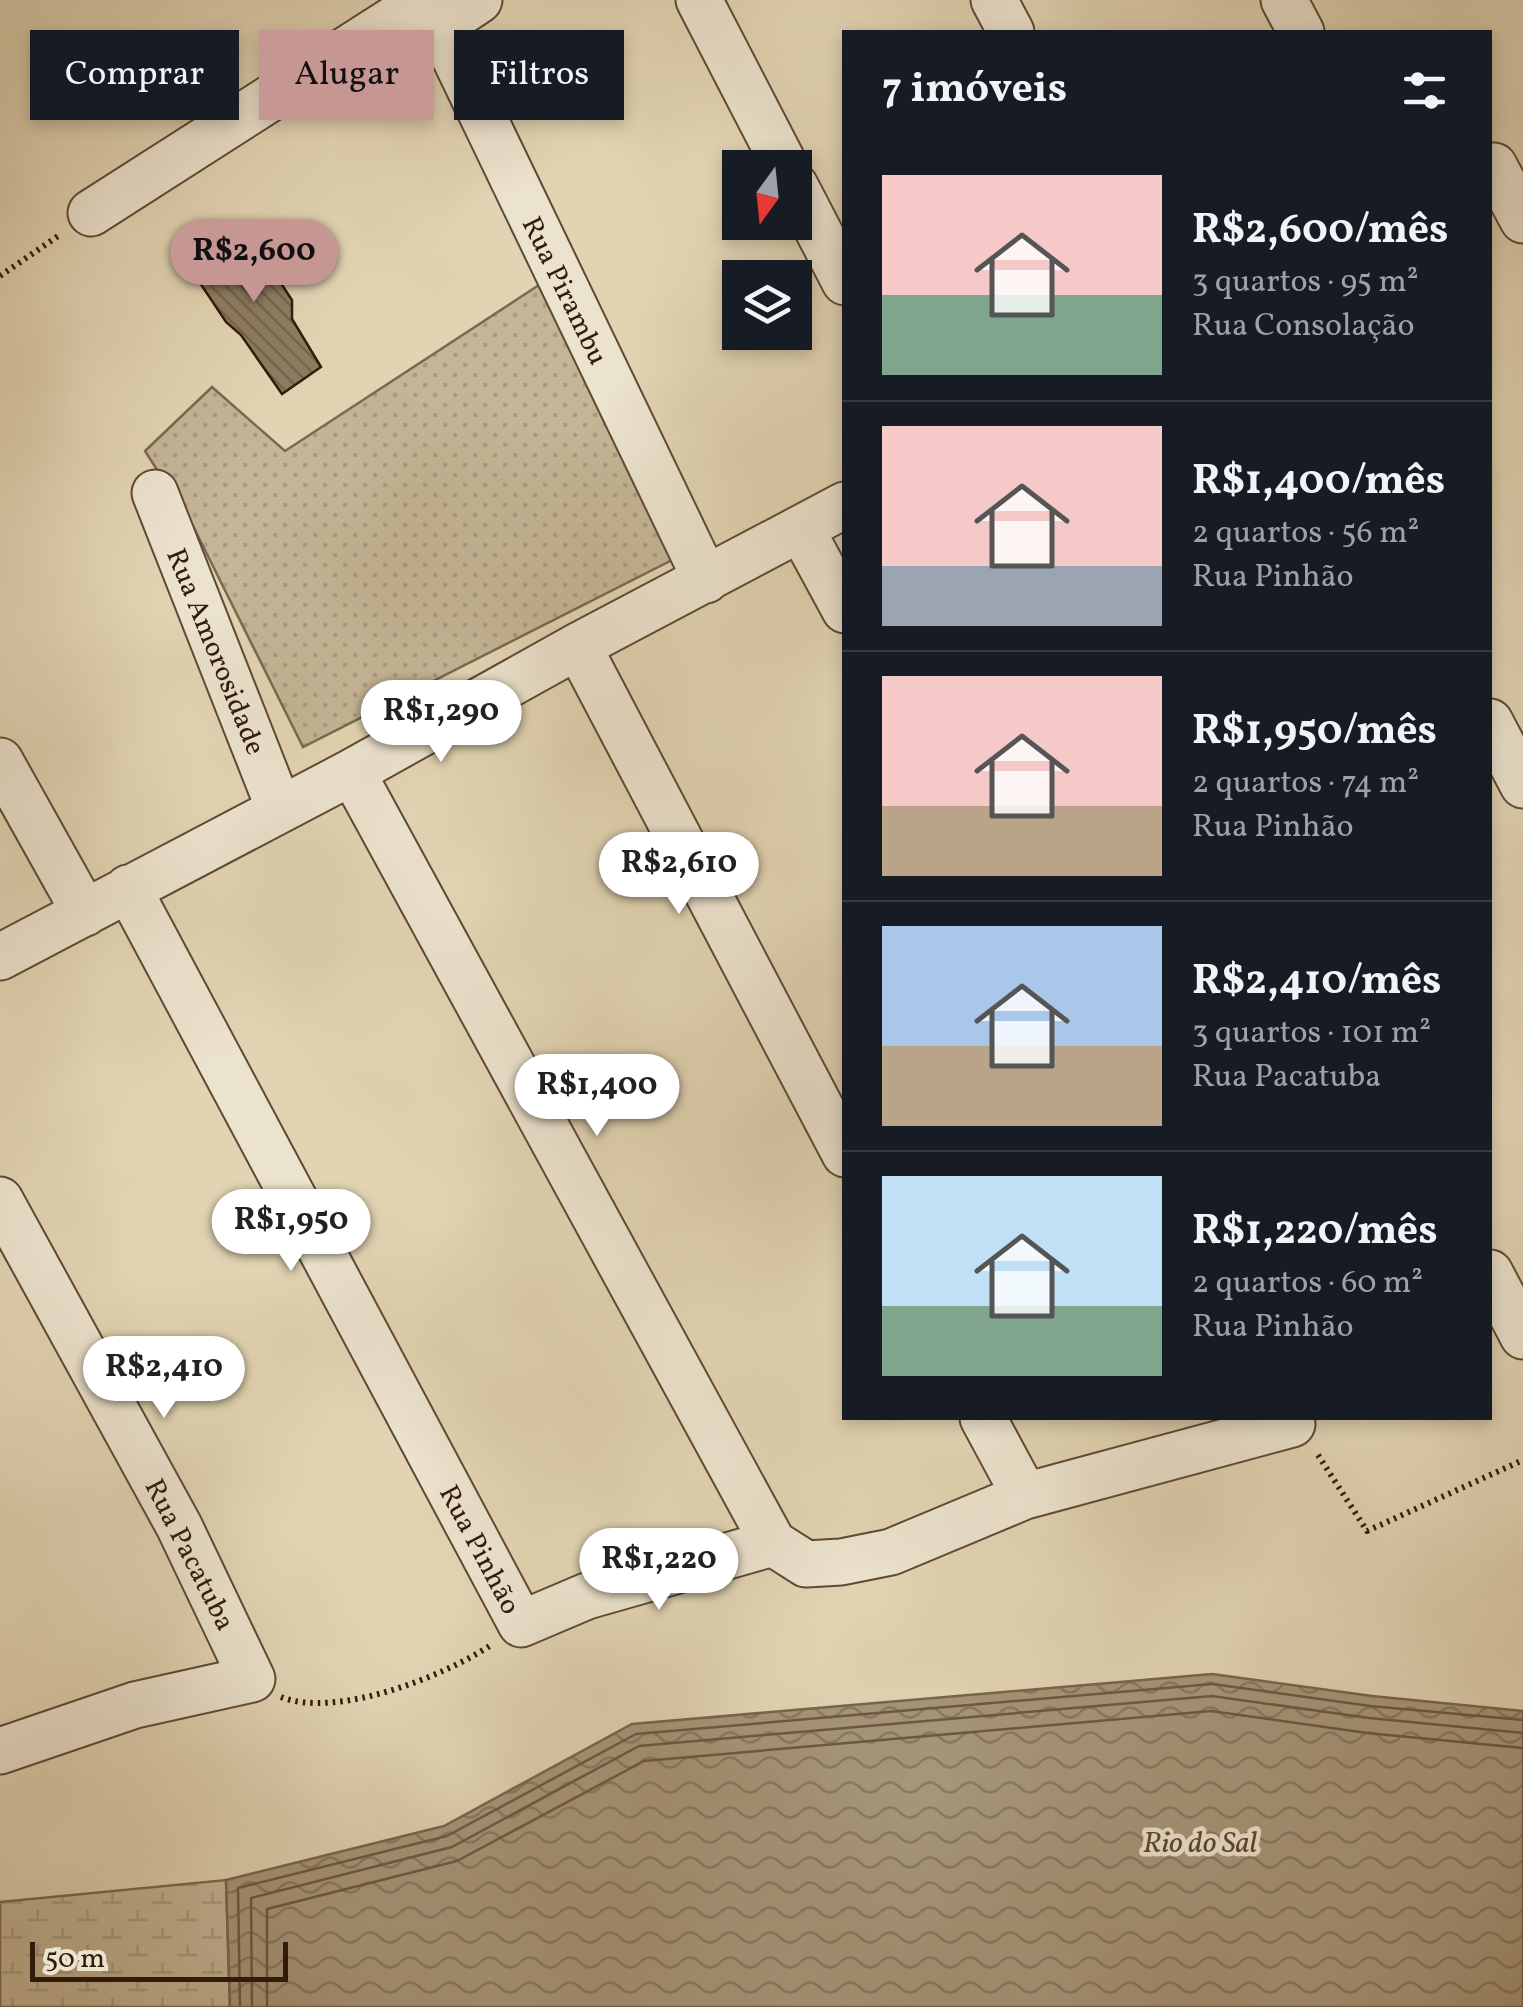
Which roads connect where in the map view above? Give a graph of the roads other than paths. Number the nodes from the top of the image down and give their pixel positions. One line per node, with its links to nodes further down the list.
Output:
1 (479, 0): 5 (street)
2 (699, 0): 8 (street)
3 (994, 0): 6 (street)
4 (1284, 0): 7 (street)
5 (428, 5): 10 (street); 17 (street, Rua Pirambu)
6 (1009, 30)
7 (1300, 30)
8 (777, 150)
9 (1502, 162): 12 (street)
10 (91, 212)
11 (812, 219): 13 (street)
12 (1523, 220)
13 (842, 276)
14 (155, 494): 24 (street, Rua Amorosidade)
15 (842, 508): 16 (street)
16 (800, 529): 17 (street); 18 (street)
17 (706, 580): 19 (street)
18 (842, 605)
19 (578, 646): 22 (street); 28 (street)
20 (1492, 726): 23 (street)
21 (0, 761): 26 (street)
22 (352, 772): 24 (street); 35 (street)
23 (1523, 784)
24 (279, 808): 25 (street)
25 (128, 888): 26 (street); 35 (street, Rua Pinhão)
26 (86, 913): 27 (street)
27 (0, 957)
28 (842, 1148)
29 (0, 1200): 36 (street, Rua Pacatuba)
30 (1492, 1277): 31 (street)
31 (1523, 1336)
32 (984, 1420): 34 (street)
33 (1299, 1432): 34 (street)
34 (1024, 1496): 35 (street)
35 (773, 1543)
36 (0, 1750)

